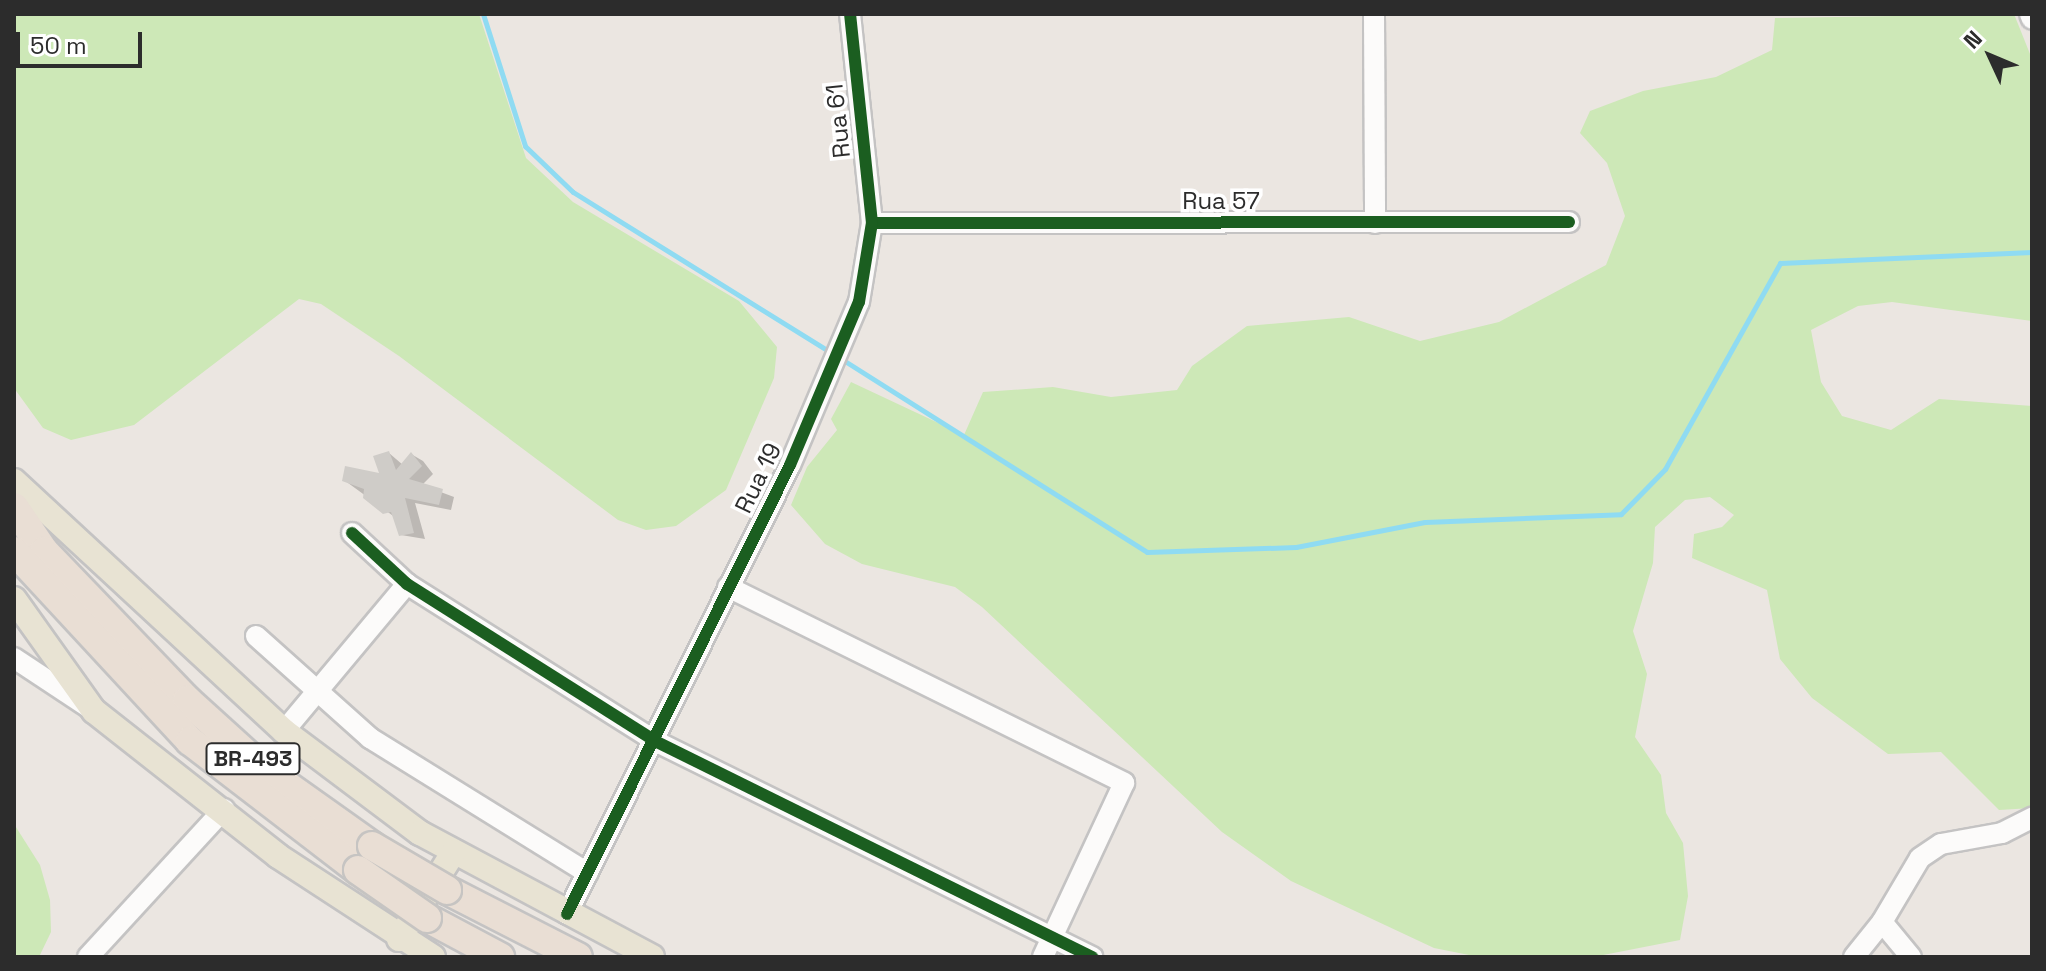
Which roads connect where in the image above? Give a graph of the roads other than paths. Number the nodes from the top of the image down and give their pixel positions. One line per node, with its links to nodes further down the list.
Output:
1 (850, 14): 4 (street, Rua 61)
2 (1374, 14): 5 (street)
3 (1569, 222): 5 (street, Rua 57)
4 (872, 223): 5 (street, Rua 57); 11 (street, Rua 19)
5 (1375, 223)
6 (14, 481): 18 (main road)
7 (14, 507): 15 (highway)
8 (352, 533): 10 (street)
9 (14, 551): 15 (highway)
10 (407, 584): 16 (street); 19 (street)
11 (728, 587): 19 (street, Rua 19); 30 (street)
12 (14, 599): 17 (main road)
13 (256, 636): 16 (street)
14 (14, 658): 17 (street)
15 (136, 669): 24 (highway, BR-493)
16 (315, 693): 18 (street); 25 (street)
17 (94, 711): 20 (main road)
18 (284, 731): 22 (main road)
19 (655, 741): 25 (street, Rua 19); 30 (street)
20 (224, 809): 27 (main road, BR-493); 31 (street)
21 (2031, 820): 28 (street)
22 (420, 833): 23 (main road); 27 (main road)
23 (453, 853): 26 (main road); 29 (main road)
24 (365, 858): 33 (highway, BR-493, bridge); 34 (highway, BR-493, bridge)
25 (588, 873): 26 (street, Rua 19)
26 (567, 914): 35 (main road)
27 (368, 918): 29 (main road, BR-493)
28 (1882, 922): 37 (street); 38 (street)
29 (399, 939): 32 (main road, BR-493)
30 (1047, 948): 36 (street)
31 (88, 957)
32 (433, 957)
33 (500, 957)
34 (578, 957)
35 (652, 957)
36 (1093, 957)
37 (1854, 957)
38 (1911, 957)

